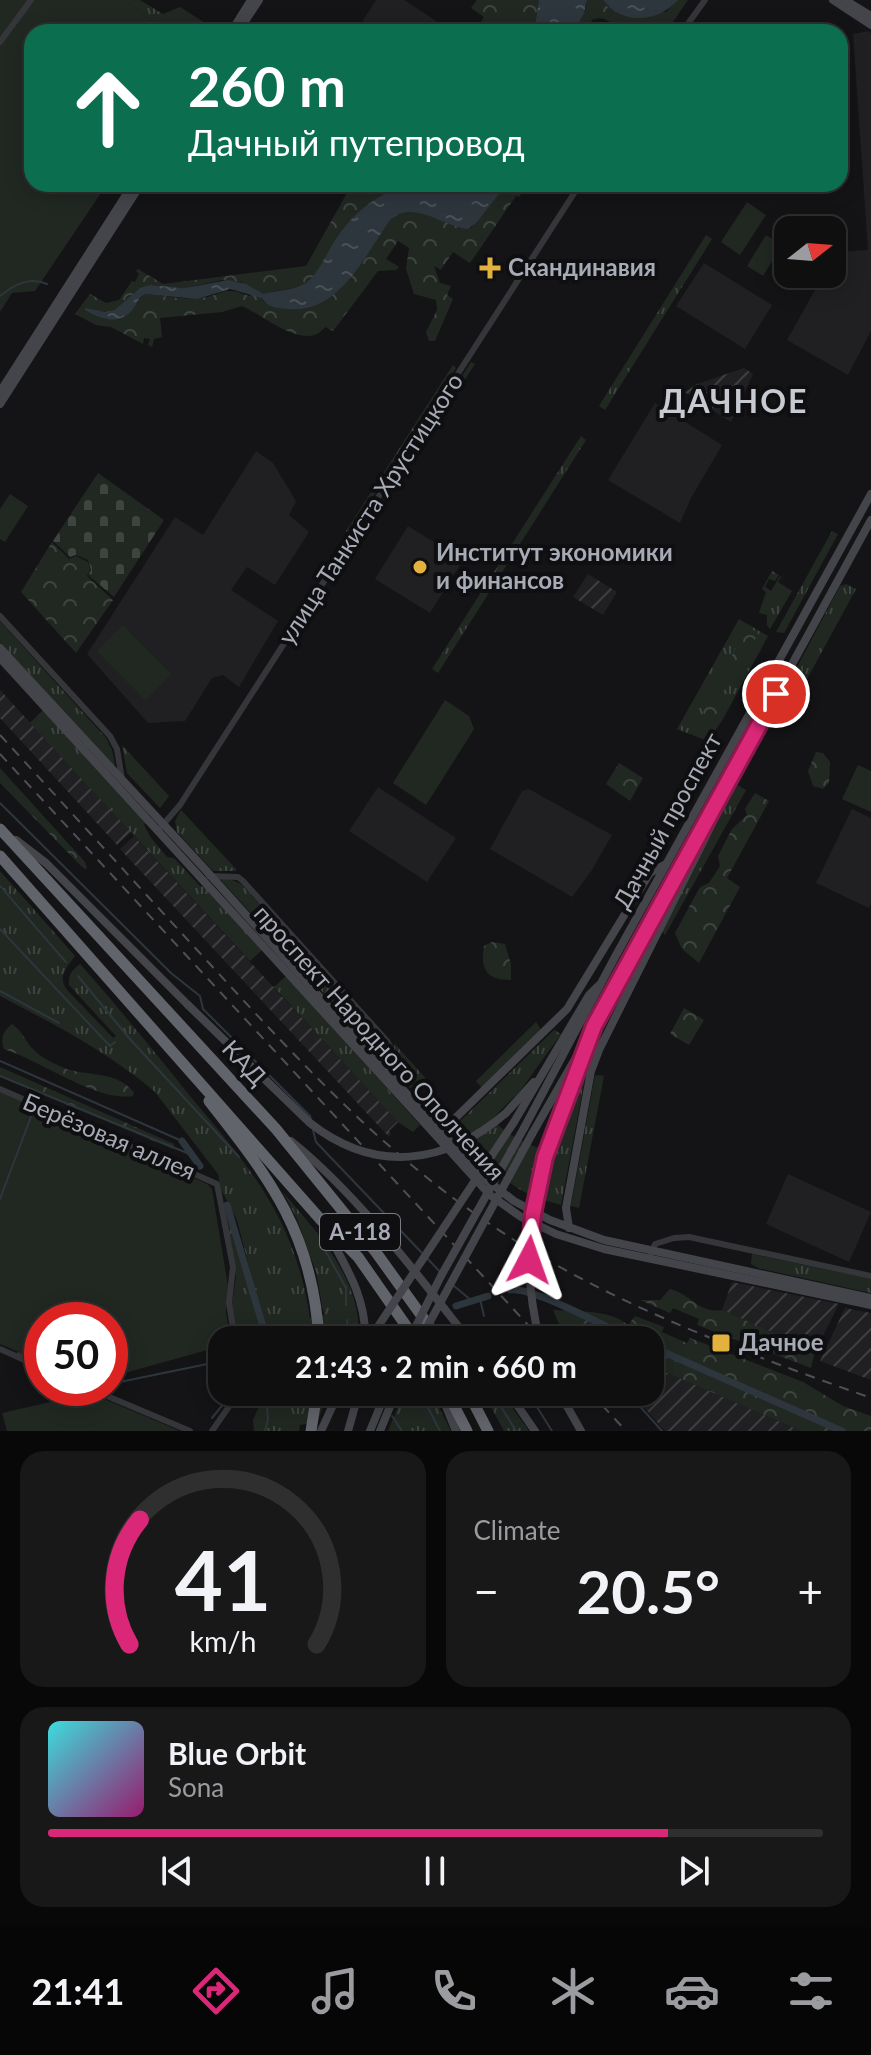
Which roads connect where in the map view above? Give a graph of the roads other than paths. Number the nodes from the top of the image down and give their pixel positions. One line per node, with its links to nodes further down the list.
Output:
1 (31, 0): 12 (street)
2 (251, 0): 8 (main road)
3 (259, 0): 9 (main road)
4 (705, 0): 10 (street)
5 (833, 0): 11 (main road)
6 (845, 0): 7 (main road)
7 (871, 16)
8 (236, 24)
9 (243, 24)
10 (688, 24)
11 (871, 25)
12 (0, 42)
13 (128, 192): 16 (main road)
14 (136, 192): 17 (main road)
15 (575, 192): 26 (street, улица Танкиста Хрустицкого)
16 (0, 392)
17 (0, 404)
18 (871, 494): 28 (main road, Дачный проспект)
19 (871, 520): 24 (main road, Дачный проспект)
20 (0, 616): 23 (street)
21 (0, 648): 23 (main road, проспект Народного Ополчения)
22 (0, 658): 26 (main road, проспект Народного Ополчения)
23 (122, 779): 26 (main road, проспект Народного Ополчения)
24 (715, 806): 31 (main road, Дачный проспект); 39 (main road)
25 (0, 828): 33 (main road, bridge); 36 (highway, КАД / А-118)
26 (161, 828): 29 (main road, проспект Народного Ополчения); 37 (main road, проспект Народного Ополчения)
27 (0, 856): 32 (highway, КАД / А-118)
28 (667, 863): 30 (main road, Дачный проспект); 37 (main road)
29 (209, 876): 34 (main road, проспект Народного Ополчения); 34 (street)
30 (604, 980): 33 (main road); 49 (main road, bridge)
31 (594, 1026): 50 (main road, bridge); 53 (main road, bridge)
32 (180, 1058): 38 (highway, КАД / А-118); 45 (highway)
33 (550, 1064): 47 (main road, bridge)
34 (392, 1077): 37 (main road, проспект Народного Ополчения)
35 (0, 1089): 44 (street, Берёзовая аллея)
36 (276, 1129): 51 (highway, КАД / А-118); 52 (main road)
37 (439, 1134): 39 (main road, проспект Народного Ополчения); 40 (main road, проспект Народного Ополчения)
38 (321, 1220): 46 (main road); 48 (highway, КАД / А-118)
39 (569, 1228): 40 (main road, проспект Народного Ополчения)
40 (651, 1255): 41 (street); 42 (main road, проспект Народного Ополчения); 43 (main road, проспект Народного Ополчения)
41 (871, 1276)
42 (871, 1298)
43 (871, 1305)
44 (233, 1326)
45 (318, 1326)
46 (365, 1326)
47 (377, 1326)
48 (408, 1326)
49 (416, 1326)
50 (426, 1326)
51 (429, 1326)
52 (458, 1326)
53 (537, 1326)
54 (0, 1349): 55 (street)
55 (24, 1360)
56 (128, 1405): 69 (street)
57 (229, 1406): 70 (street)
58 (315, 1406): 71 (highway)
59 (333, 1406): 72 (main road)
60 (355, 1406): 73 (main road)
61 (380, 1406): 74 (main road)
62 (390, 1406): 75 (main road)
63 (446, 1406): 76 (main road)
64 (454, 1406): 77 (highway)
65 (475, 1406): 78 (highway)
66 (518, 1406): 79 (main road)
67 (564, 1406): 80 (main road)
68 (566, 1406): 81 (main road)
69 (190, 1431)
70 (212, 1431)
71 (311, 1431)
72 (321, 1431)
73 (348, 1431)
74 (370, 1431)
75 (380, 1431)
76 (456, 1431)
77 (467, 1431)
78 (488, 1431)
79 (535, 1431)
80 (574, 1431)
81 (581, 1431)

